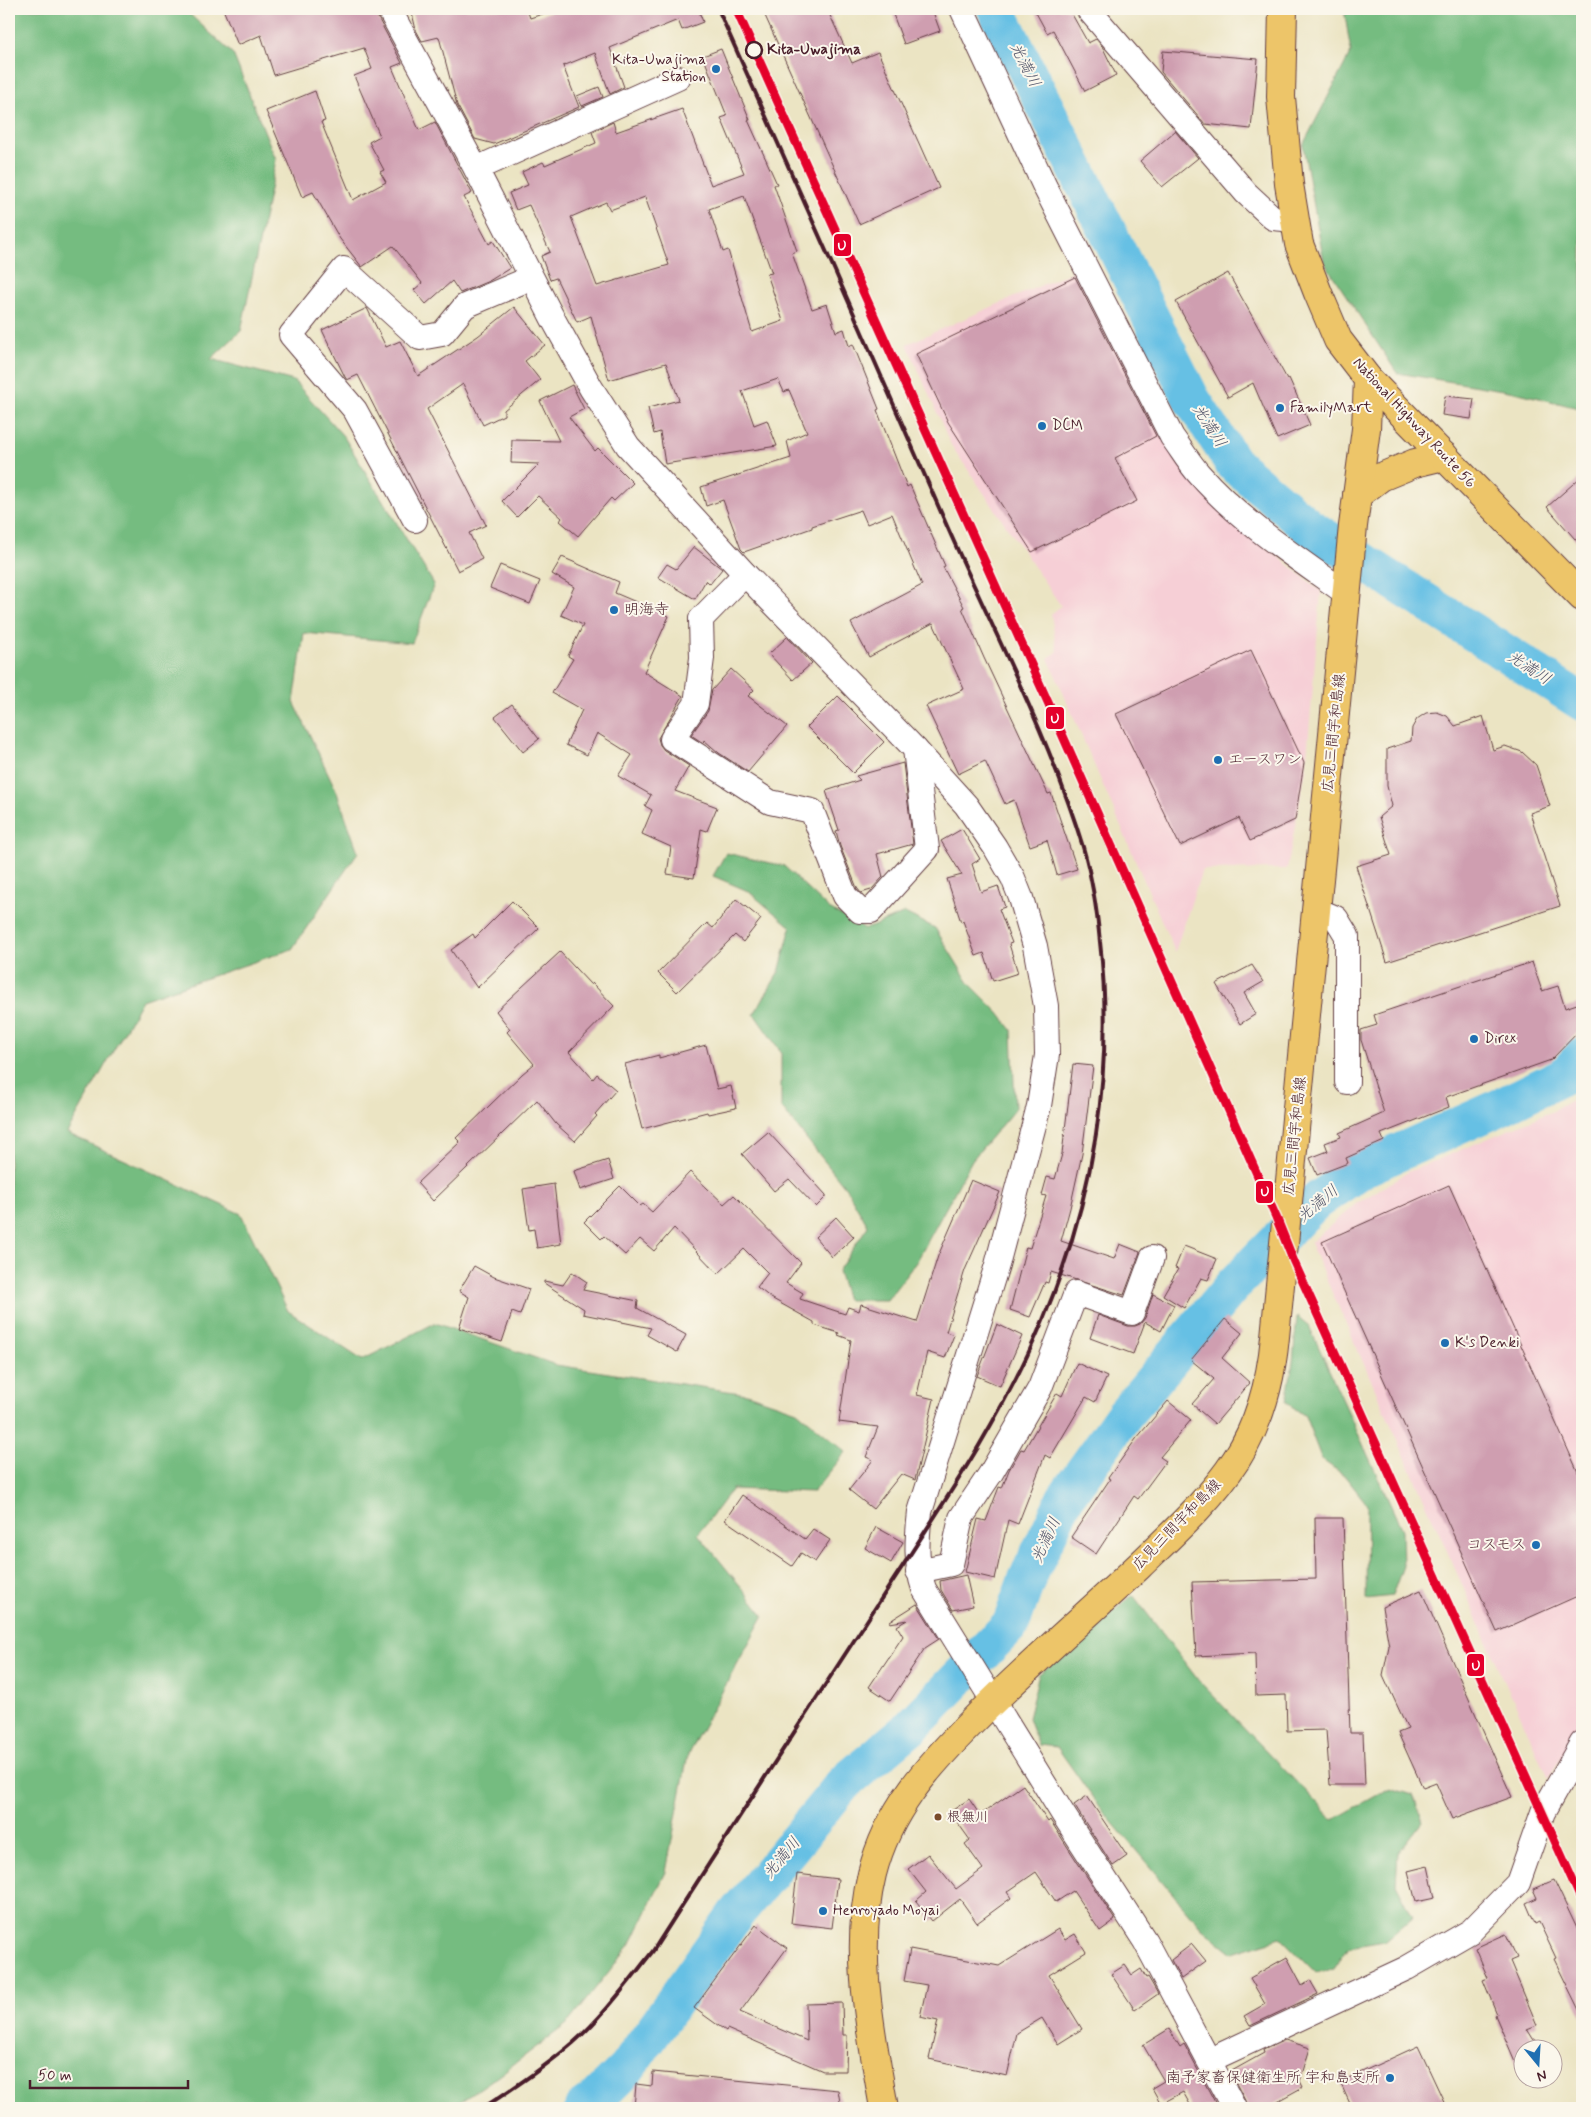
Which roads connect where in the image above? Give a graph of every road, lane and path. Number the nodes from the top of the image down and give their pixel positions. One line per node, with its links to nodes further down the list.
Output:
1 (389, 9): 6 (street)
2 (962, 9): 14 (street)
3 (1088, 9): 7 (street)
4 (1283, 9): 7 (main road, National Highway Route 56)
5 (678, 78): 6 (street)
6 (476, 169): 8 (street)
7 (1295, 220): 9 (main road, National Highway Route 56)
8 (531, 278): 12 (street); 13 (street)
9 (1368, 379): 10 (main road, National Highway Route 56); 11 (main road)
10 (1444, 456): 11 (main road); 15 (main road, National Highway Route 56)
11 (1357, 495): 14 (main road, 広見三間宇和島線)
12 (415, 520)
13 (745, 574): 16 (street); 16 (street)
14 (1347, 589): 17 (main road, 広見三間宇和島線)
15 (1582, 597)
16 (915, 749): 20 (street)
17 (1317, 910): 18 (street); 21 (main road, 広見三間宇和島線)
18 (1347, 1082)
19 (1152, 1258): 20 (street)
20 (918, 1571): 21 (street)
21 (993, 1701): 23 (street); 24 (main road, 広見三間宇和島線)
22 (1582, 1743): 23 (street)
23 (1210, 2060): 25 (street)
24 (884, 2108)
25 (1234, 2108)

